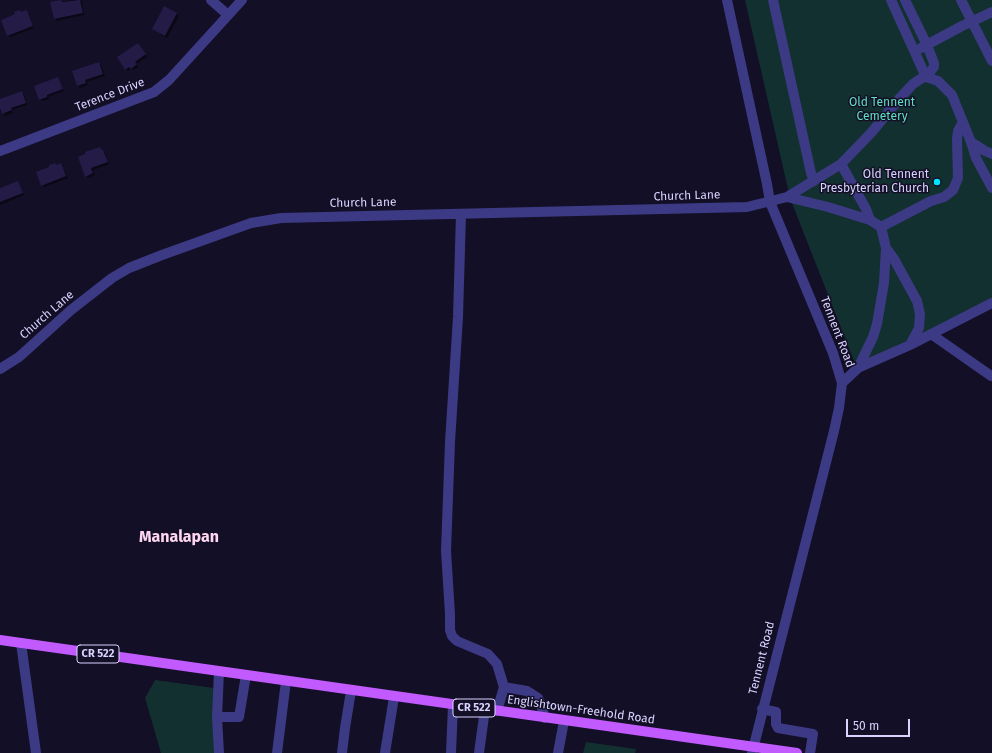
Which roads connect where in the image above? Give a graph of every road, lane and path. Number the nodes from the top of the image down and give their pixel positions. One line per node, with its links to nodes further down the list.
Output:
1 (211, 0): 9 (street)
2 (242, 0): 9 (street, Terence Drive)
3 (727, 0): 23 (street, Tennent Road)
4 (773, 0): 20 (street)
5 (891, 0): 12 (street)
6 (904, 0): 11 (street)
7 (961, 0): 10 (street)
8 (992, 12): 10 (street)
9 (228, 15): 17 (street, Terence Drive)
10 (972, 22): 11 (street); 13 (street)
11 (927, 45): 12 (street); 14 (street)
12 (914, 52): 14 (street)
13 (992, 61)
14 (926, 77): 15 (street); 19 (street, Church Lane)
15 (963, 122): 16 (street); 26 (street)
16 (971, 142): 18 (street); 21 (street)
17 (0, 151)
18 (992, 154)
19 (841, 164): 20 (street, Church Lane); 25 (street)
20 (814, 181): 22 (street, Church Lane)
21 (992, 188)
22 (786, 197): 23 (street, Church Lane); 25 (street)
23 (770, 202): 24 (street, Church Lane); 34 (street, Tennent Road)
24 (461, 214): 32 (street, Church Lane); 40 (street)
25 (870, 220): 26 (street)
26 (881, 227): 27 (street)
27 (886, 248): 30 (street); 31 (street)
28 (992, 303): 29 (street)
29 (930, 334): 30 (street); 33 (street)
30 (910, 345): 31 (street)
31 (858, 368): 34 (street)
32 (0, 369)
33 (991, 376)
34 (842, 383): 45 (street, Tennent Road)
35 (0, 640): 36 (main road, CR 522)
36 (21, 643): 37 (main road, Englishtown-Freehold Road / CR 522); 51 (street)
37 (219, 672): 38 (main road, Englishtown-Freehold Road / CR 522); 47 (street)
38 (246, 675): 39 (main road, Englishtown-Freehold Road / CR 522); 47 (street)
39 (286, 681): 41 (main road, Englishtown-Freehold Road / CR 522); 53 (street)
40 (504, 687): 46 (street); 48 (street)
41 (351, 691): 42 (main road, Englishtown-Freehold Road / CR 522); 55 (street)
42 (394, 697): 43 (main road, Englishtown-Freehold Road / CR 522); 56 (street)
43 (453, 705): 44 (main road, Englishtown-Freehold Road / CR 522); 57 (street)
44 (485, 709): 46 (main road, Englishtown-Freehold Road / CR 522); 58 (street)
45 (762, 709): 50 (street, Tennent Road); 61 (street)
46 (497, 711): 48 (main road, Englishtown-Freehold Road / CR 522)
47 (217, 717): 52 (street)
48 (545, 718): 49 (main road, Englishtown-Freehold Road / CR 522)
49 (564, 721): 50 (main road, Englishtown-Freehold Road / CR 522); 59 (street)
50 (752, 750): 60 (main road, Englishtown-Freehold Road / CR 522)
51 (36, 753)
52 (219, 753)
53 (277, 753): 54 (street)
54 (282, 753)
55 (342, 753)
56 (386, 753)
57 (451, 753)
58 (479, 753)
59 (558, 753)
60 (797, 753)
61 (810, 753)

